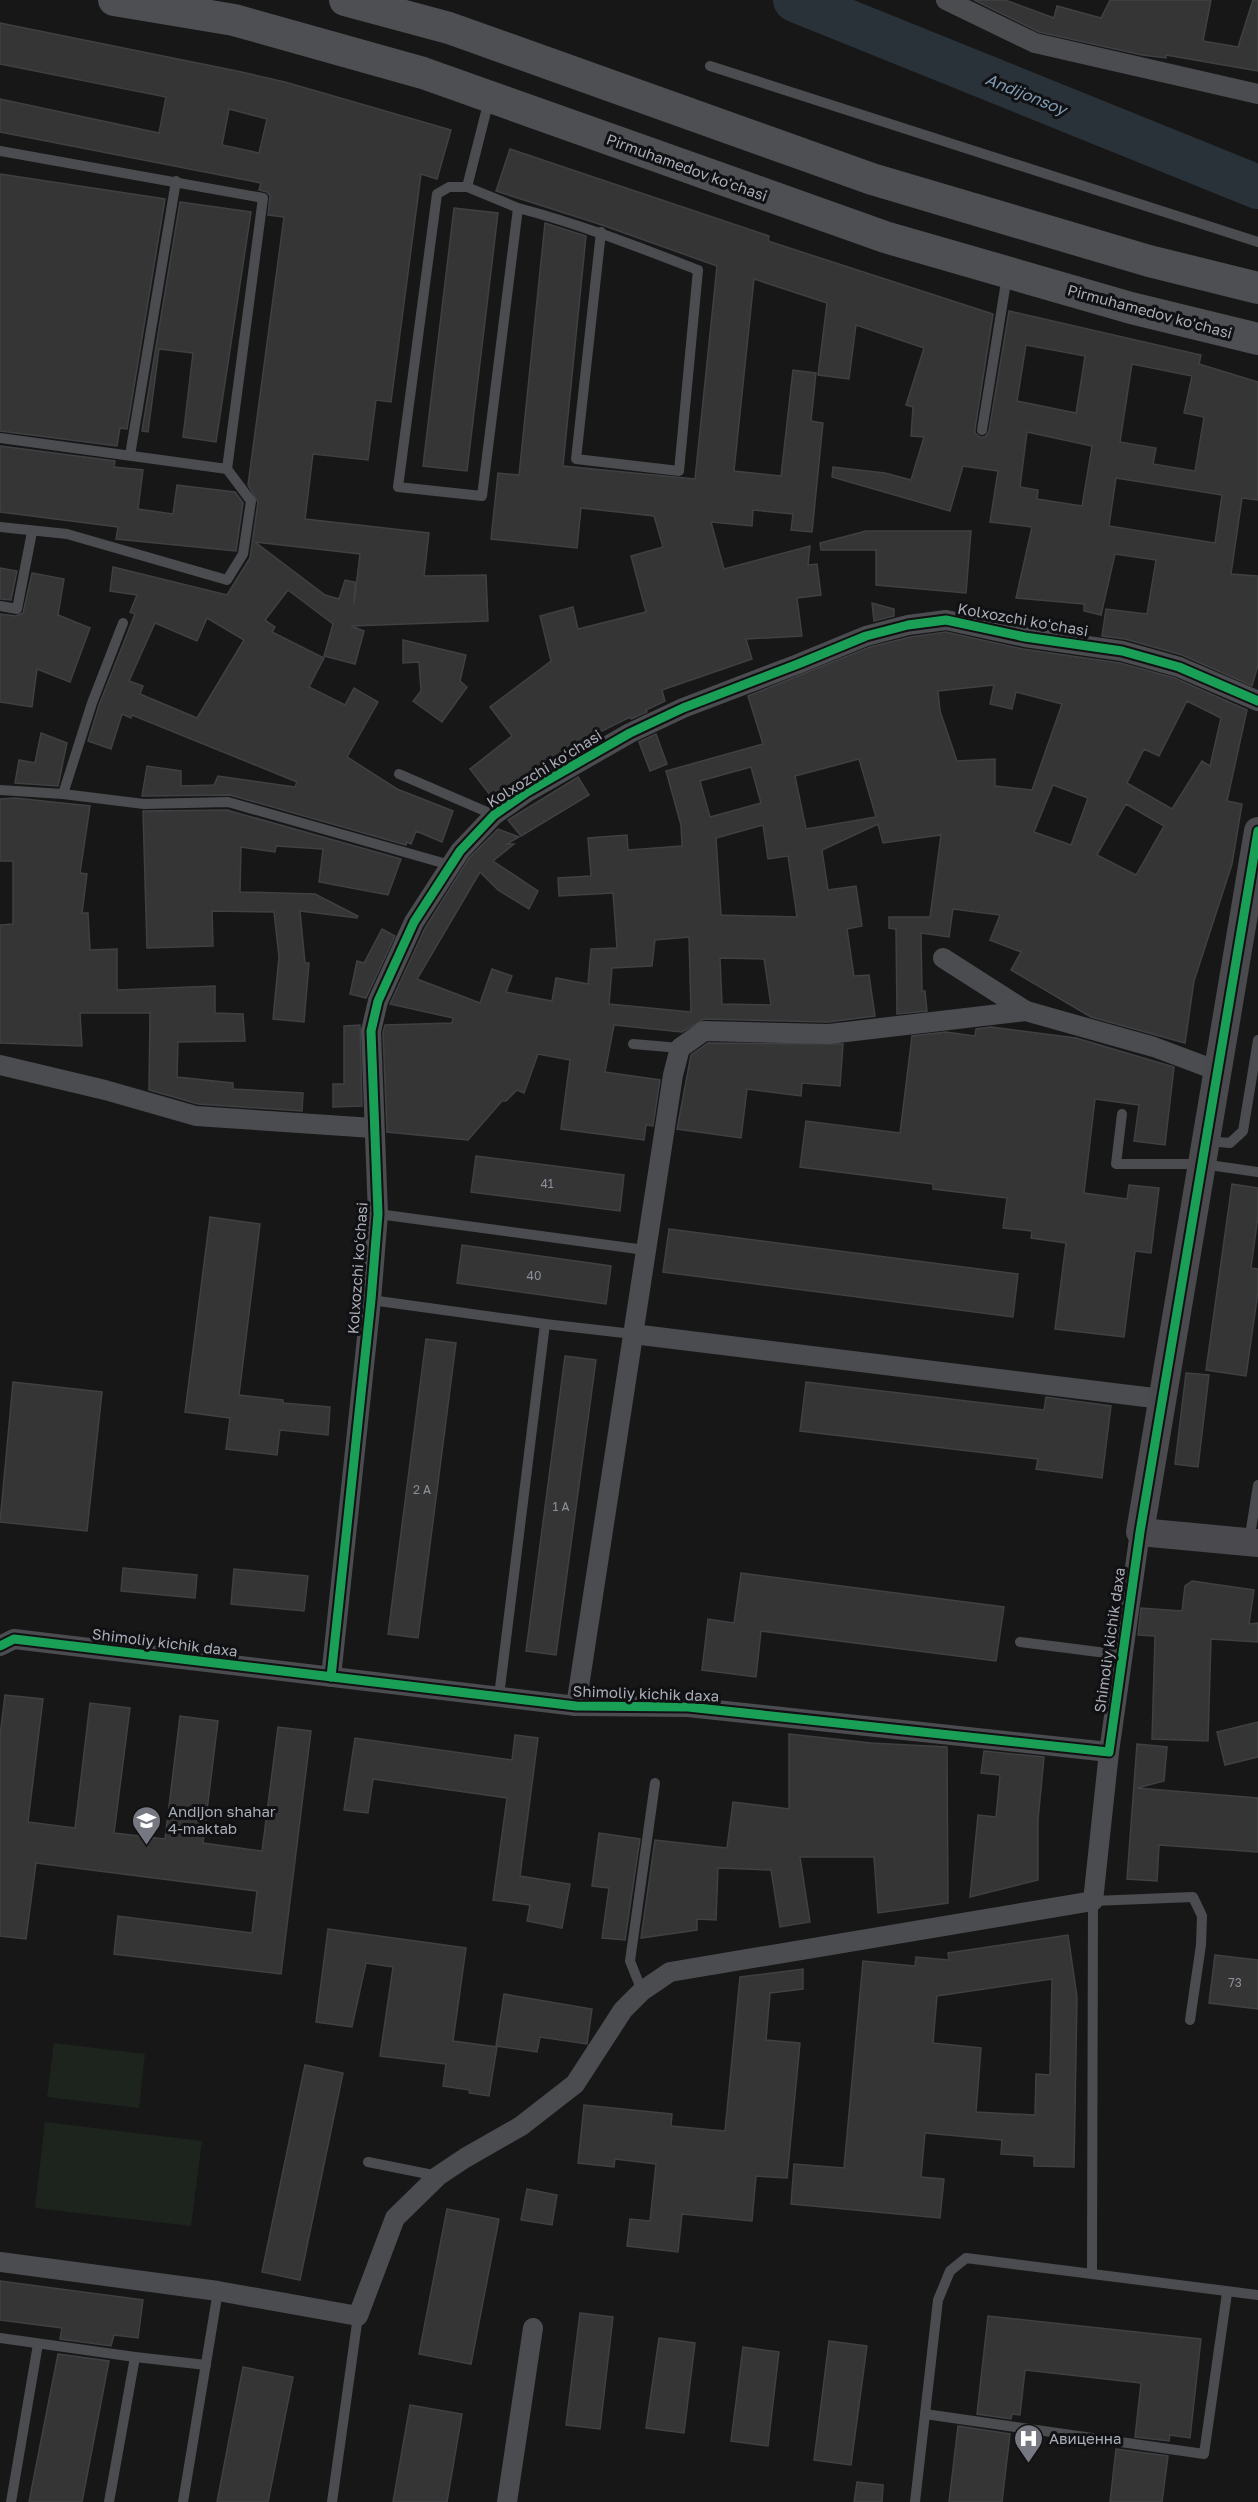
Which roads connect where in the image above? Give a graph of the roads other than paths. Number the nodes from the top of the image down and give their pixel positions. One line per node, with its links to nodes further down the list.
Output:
1 (114, 0): 6 (main road, Pirmuhamedov ko'chasi)
2 (345, 0): 14 (main road)
3 (946, 0): 5 (street)
4 (710, 66): 12 (lane)
5 (1258, 94)
6 (490, 96): 9 (lane); 13 (main road, Pirmuhamedov ko'chasi)
7 (0, 151): 8 (lane)
8 (176, 182): 18 (lane); 19 (lane)
9 (467, 187): 10 (lane); 10 (lane)
10 (518, 208): 11 (lane)
11 (601, 232): 11 (lane)
12 (1258, 242)
13 (1008, 272): 15 (main road, Pirmuhamedov ko'chasi); 16 (lane)
14 (1258, 288)
15 (1258, 339)
16 (982, 430)
17 (0, 438): 18 (lane)
18 (130, 456): 19 (lane)
19 (227, 470): 21 (lane)
20 (0, 527): 21 (lane)
21 (32, 532): 22 (lane)
22 (0, 606)
23 (123, 623): 27 (lane)
24 (1258, 701): 28 (street, Kolxozchi koʻchasi)
25 (399, 774): 28 (lane)
26 (0, 790): 27 (lane)
27 (63, 794): 30 (lane)
28 (494, 815): 30 (street, Kolxozchi koʻchasi)
29 (1257, 839): 37 (street)
30 (450, 865): 39 (street, Kolxozchi koʻchasi)
31 (943, 958): 32 (street)
32 (1026, 1011): 35 (street); 37 (street)
33 (1258, 1040): 40 (lane)
34 (633, 1044): 35 (lane)
35 (680, 1048): 43 (street)
36 (0, 1065): 39 (street)
37 (1218, 1071): 40 (street)
38 (1122, 1114): 40 (lane)
39 (373, 1128): 42 (street, Kolxozchi koʻchasi)
40 (1204, 1152): 41 (lane); 47 (street)
41 (1258, 1172)
42 (378, 1214): 43 (lane); 44 (street, Kolxozchi koʻchasi)
43 (645, 1250): 46 (street)
44 (371, 1300): 45 (lane); 54 (street, Kolxozchi koʻchasi)
45 (545, 1324): 46 (lane); 55 (lane)
46 (633, 1334): 47 (street); 56 (street)
47 (1162, 1399): 49 (street)
48 (1258, 1485): 50 (lane)
49 (1140, 1532): 50 (street); 53 (street, Shimoliy kichik daxa)
50 (1254, 1543)
51 (1020, 1642): 53 (lane)
52 (0, 1646): 54 (street, Shimoliy kichik daxa)
53 (1122, 1655): 57 (street, Shimoliy kichik daxa)
54 (331, 1677): 55 (street, Shimoliy kichik daxa)
55 (499, 1696): 56 (street, Shimoliy kichik daxa)
56 (576, 1706): 57 (street, Shimoliy kichik daxa)
57 (1109, 1752): 59 (street)
58 (655, 1783): 60 (lane)
59 (1094, 1901): 60 (street); 61 (lane); 65 (lane)
60 (642, 1991): 63 (street)
61 (1190, 2020)
62 (368, 2162): 63 (lane)
63 (438, 2176): 69 (street)
64 (0, 2262): 66 (street)
65 (1092, 2273): 67 (lane); 75 (lane)
66 (218, 2291): 69 (street); 74 (lane)
67 (1227, 2293): 68 (lane); 75 (lane)
68 (1258, 2295)
69 (358, 2316): 79 (lane)
70 (533, 2328): 80 (street)
71 (0, 2338): 72 (lane)
72 (38, 2344): 73 (lane); 76 (lane)
73 (135, 2357): 74 (lane); 77 (lane)
74 (206, 2365): 78 (lane)
75 (925, 2414): 81 (lane)
76 (11, 2502)
77 (109, 2502)
78 (183, 2502)
79 (332, 2502)
80 (507, 2502)
81 (915, 2502)

